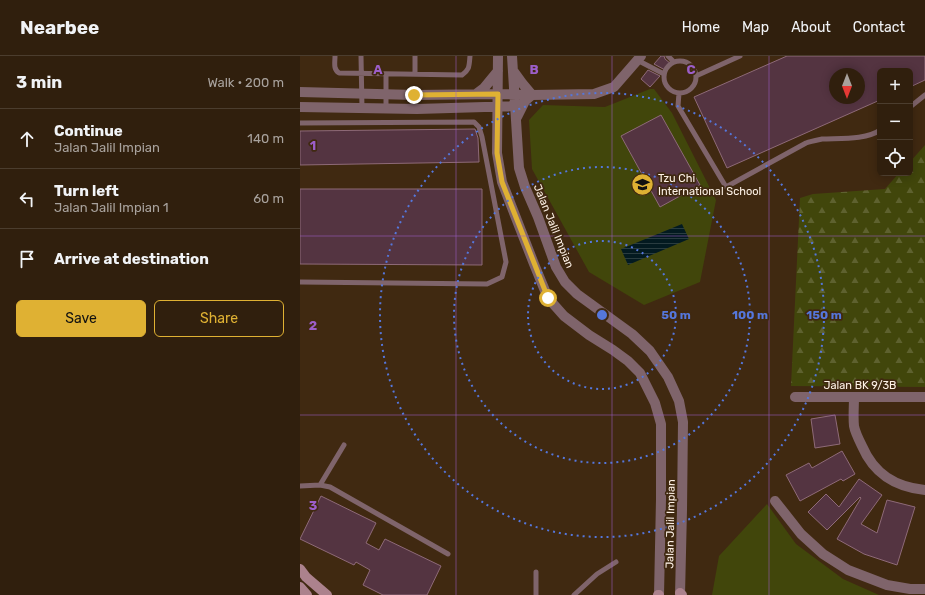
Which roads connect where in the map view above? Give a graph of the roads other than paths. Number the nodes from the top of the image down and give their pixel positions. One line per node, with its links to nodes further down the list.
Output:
1 (335, 56): 13 (lane)
2 (362, 56): 13 (lane)
3 (415, 56): 15 (lane)
4 (470, 56): 15 (lane)
5 (498, 56): 12 (street, Jalan Jalil Impian)
6 (512, 56): 11 (street, Jalan Jalil Impian)
7 (668, 56): 10 (lane)
8 (740, 56): 17 (lane)
9 (639, 58): 16 (lane); 25 (street)
10 (674, 62): 16 (lane); 17 (lane)
11 (513, 70): 24 (street, Jalan Jalil Impian); 25 (street)
12 (498, 71): 22 (street); 23 (street, Jalan Jalil Impian)
13 (362, 73): 14 (lane); 19 (lane)
14 (386, 74): 15 (lane); 21 (lane)
15 (415, 74)
16 (664, 74): 20 (lane)
17 (696, 76): 20 (lane)
18 (300, 92): 19 (street)
19 (362, 93): 21 (street); 32 (lane)
20 (679, 93): 37 (lane)
21 (386, 94): 22 (street); 33 (lane)
22 (476, 94): 23 (street)
23 (498, 94): 24 (street); 28 (street, Jalan Jalil Impian)
24 (515, 95): 25 (street); 29 (street, Jalan Jalil Impian)
25 (532, 95): 34 (street)
26 (925, 95): 27 (lane)
27 (913, 105)
28 (498, 106): 29 (street); 31 (street); 36 (street, Jalan Jalil Impian)
29 (516, 106): 34 (street, Jalan Jalil Impian)
30 (300, 107): 32 (street)
31 (478, 107): 33 (street); 36 (street)
32 (362, 108): 33 (street)
33 (386, 108)
34 (517, 117): 53 (street, Jalan Jalil Impian)
35 (300, 123): 38 (lane)
36 (498, 125): 58 (street, Jalan Jalil Impian)
37 (877, 133)
38 (300, 282)
39 (795, 397): 40 (street, Jalan BK 9/3B)
40 (854, 397): 41 (street, Jalan BK 9/3B); 45 (street)
41 (925, 397)
42 (344, 445): 43 (lane)
43 (320, 485): 44 (lane); 47 (lane)
44 (300, 486)
45 (925, 490)
46 (775, 501): 52 (street)
47 (448, 554)
48 (616, 562): 57 (lane)
49 (300, 569): 55 (street)
50 (536, 572): 56 (lane)
51 (300, 587): 54 (street)
52 (925, 589)
53 (681, 594)
54 (307, 595)
55 (327, 595)
56 (536, 595)
57 (574, 595)
58 (658, 595)

